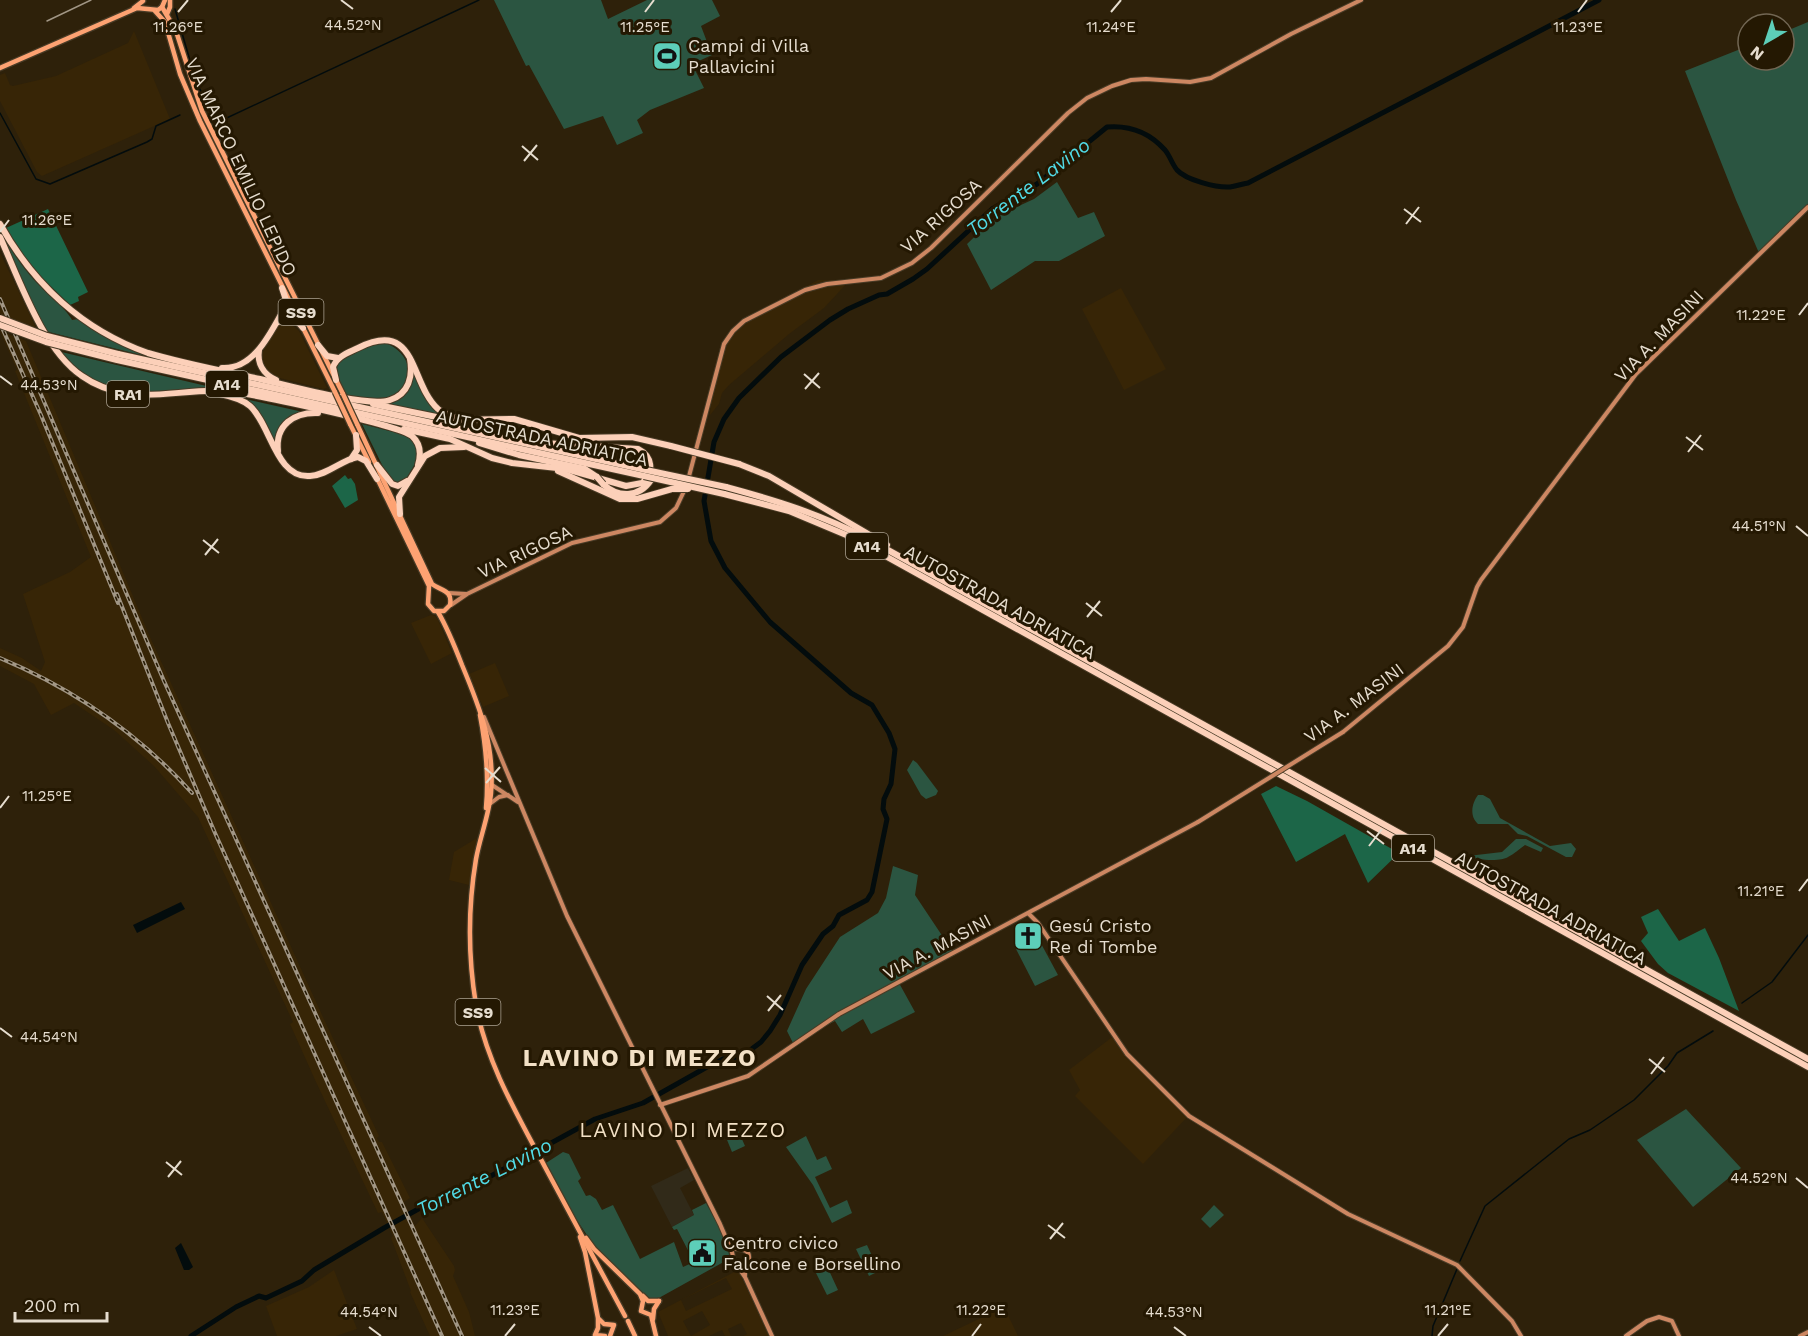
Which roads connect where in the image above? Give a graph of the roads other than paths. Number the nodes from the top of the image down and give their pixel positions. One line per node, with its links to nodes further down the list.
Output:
1 (165, 0): 5 (main road)
2 (170, 0): 9 (main road)
3 (1361, 0): 53 (street, VIA RIGOSA)
4 (143, 1): 6 (main road); 8 (main road)
5 (162, 7): 7 (main road); 9 (main road, VIA MARCO EMILIO LEPIDO / SS9)
6 (146, 8): 7 (main road); 8 (main road)
7 (155, 11): 16 (main road, VIA MARCO EMILIO LEPIDO / SS9)
8 (124, 14): 10 (main road)
9 (166, 14): 21 (main road, VIA MARCO EMILIO LEPIDO / SS9)
10 (0, 68)
11 (1808, 207): 68 (street, VIA A. MASINI, bridge)
12 (0, 219): 15 (highway)
13 (0, 224): 15 (highway, RA1)
14 (0, 238): 28 (highway, RA1)
15 (12, 245): 26 (highway, RA1)
16 (282, 288): 19 (highway); 20 (main road, VIA MARCO EMILIO LEPIDO / SS9)
17 (0, 318): 23 (highway, AUTOSTRADA ADRIATICA / A14, bridge)
18 (0, 325): 23 (highway, AUTOSTRADA ADRIATICA / A14, bridge)
19 (273, 327): 20 (highway); 22 (highway)
20 (303, 328): 35 (main road, VIA MARCO EMILIO LEPIDO / SS9, bridge)
21 (318, 345): 24 (highway); 27 (main road, VIA MARCO EMILIO LEPIDO / SS9)
22 (260, 347): 26 (highway); 29 (highway)
23 (117, 357): 34 (highway, AUTOSTRADA ADRIATICA / A14); 36 (highway, AUTOSTRADA ADRIATICA / A14)
24 (338, 358): 25 (highway); 27 (highway)
25 (410, 359): 30 (highway); 32 (highway)
26 (189, 363): 29 (highway, RA1)
27 (336, 380): 30 (main road, VIA MARCO EMILIO LEPIDO / SS9)
28 (174, 393): 31 (highway, RA1); 39 (highway)
29 (326, 393): 30 (highway, RA1)
30 (346, 396): 32 (highway, RA1); 33 (main road, VIA MARCO EMILIO LEPIDO / SS9, bridge)
31 (340, 415): 33 (highway, RA1); 39 (highway)
32 (468, 421): 37 (highway, RA1)
33 (359, 422): 38 (highway, RA1); 41 (main road, VIA MARCO EMILIO LEPIDO / SS9); 42 (highway)
34 (444, 432): 37 (highway, bridge); 44 (highway, AUTOSTRADA ADRIATICA / A14)
35 (356, 435): 40 (highway); 45 (main road, VIA MARCO EMILIO LEPIDO / SS9)
36 (504, 438): 43 (highway); 44 (highway, AUTOSTRADA ADRIATICA / A14)
37 (579, 438): 49 (highway, bridge)
38 (474, 449): 42 (highway); 43 (highway, RA1)
39 (280, 457): 40 (highway)
40 (351, 459): 45 (highway)
41 (377, 465): 46 (highway); 48 (main road, VIA MARCO EMILIO LEPIDO / SS9)
42 (418, 465): 46 (highway)
43 (546, 467): 47 (highway, bridge)
44 (645, 473): 47 (highway, AUTOSTRADA ADRIATICA / A14, bridge)
45 (377, 479): 52 (main road, VIA MARCO EMILIO LEPIDO / SS9)
46 (408, 481): 48 (highway)
47 (725, 490): 49 (highway, AUTOSTRADA ADRIATICA / A14); 72 (highway, AUTOSTRADA ADRIATICA / A14)
48 (400, 514): 50 (main road, VIA MARCO EMILIO LEPIDO / SS9)
49 (901, 557): 71 (highway, AUTOSTRADA ADRIATICA / A14)
50 (440, 589): 51 (main road); 52 (main road)
51 (449, 593): 53 (street, VIA RIGOSA); 54 (main road, SS9)
52 (429, 594): 55 (main road, SS9)
53 (467, 594): 54 (street, VIA RIGOSA)
54 (448, 607): 55 (main road); 56 (main road, SS9)
55 (438, 612): 56 (main road, SS9)
56 (447, 627): 57 (main road, SS9)
57 (477, 703): 58 (main road, SS9); 61 (main road, SS9)
58 (482, 714): 59 (street); 60 (main road, SS9)
59 (505, 766): 60 (street); 63 (street)
60 (491, 768): 61 (street); 62 (main road, SS9)
61 (488, 776): 62 (street); 67 (main road, SS9)
62 (491, 784): 64 (street); 65 (main road, SS9)
63 (513, 785): 64 (street); 66 (street)
64 (506, 794): 65 (street); 66 (street)
65 (489, 806): 67 (main road, SS9)
66 (522, 808): 73 (street)
67 (484, 824): 74 (main road, SS9)
68 (1037, 909): 69 (street, VIA A. MASINI); 70 (street)
69 (1029, 914): 70 (street); 73 (street, VIA A. MASINI)
70 (1038, 923): 90 (street)
71 (1808, 1059)
72 (1808, 1067)
73 (660, 1104): 75 (street)
74 (574, 1221): 81 (main road); 82 (main road); 87 (main road, SS9)
75 (730, 1247): 76 (street); 77 (street)
76 (740, 1250): 77 (street); 79 (street)
77 (733, 1256): 78 (street)
78 (737, 1265): 79 (street); 80 (street)
79 (746, 1265): 80 (street)
80 (745, 1277): 89 (street)
81 (640, 1294): 83 (main road); 83 (main road)
82 (598, 1318): 85 (main road); 86 (main road)
83 (653, 1319): 88 (main road)
84 (1808, 1332): 93 (street)
85 (604, 1336)
86 (609, 1336)
87 (636, 1336)
88 (656, 1336)
89 (772, 1336)
90 (1521, 1336)
91 (1626, 1336): 92 (street)
92 (1680, 1336)
93 (1800, 1336)

